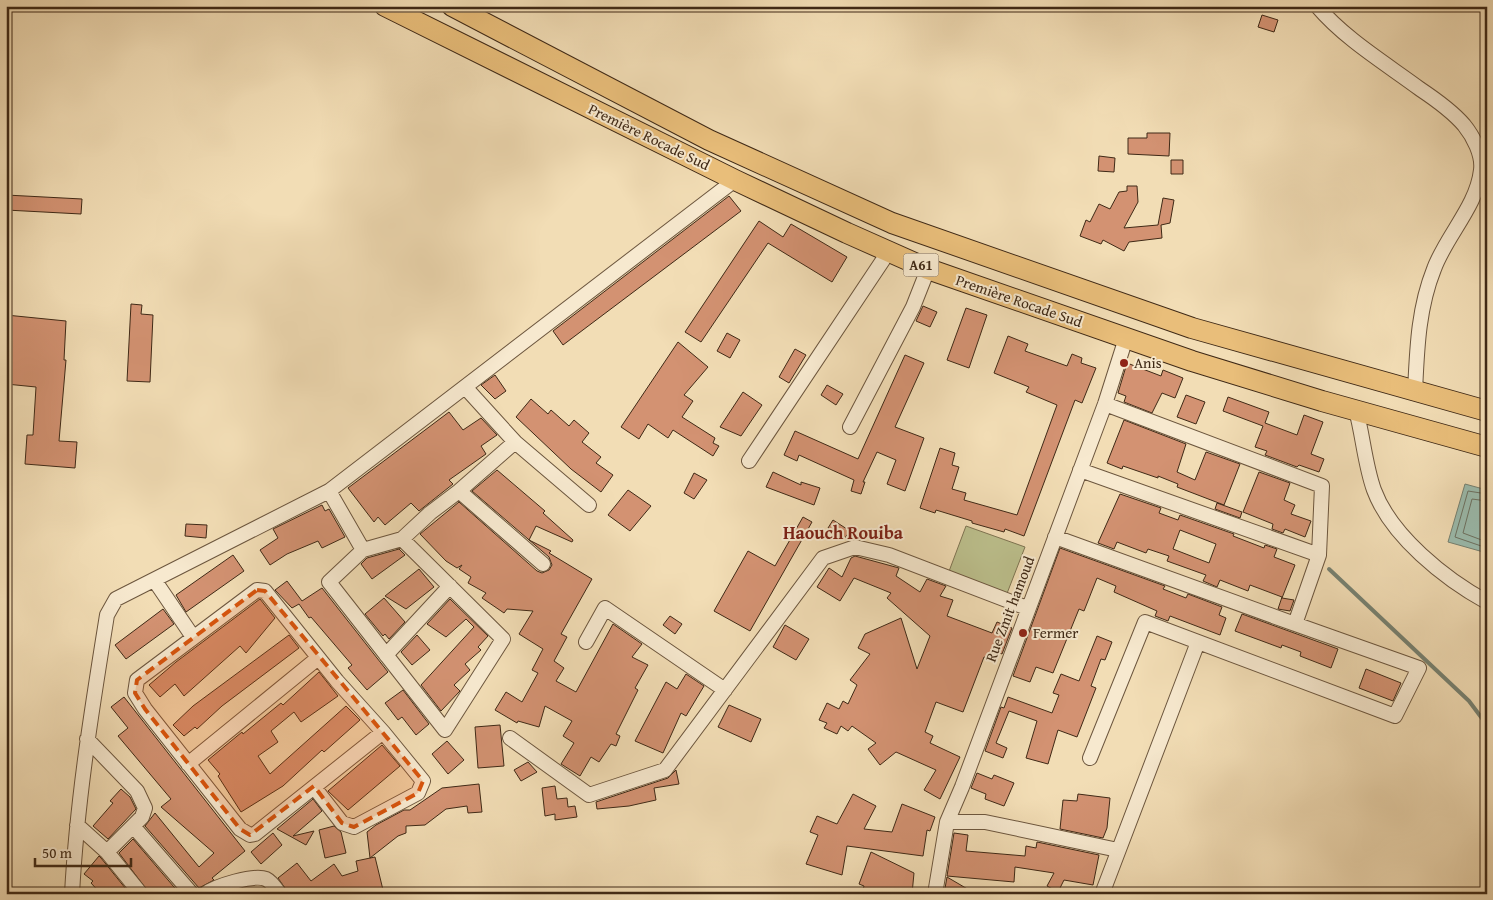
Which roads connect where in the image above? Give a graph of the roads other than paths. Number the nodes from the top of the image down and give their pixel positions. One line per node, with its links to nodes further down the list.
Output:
1 (385, 6): 4 (highway, Première Rocade Sud / A61)
2 (452, 6): 9 (highway, Première Rocade Sud / A61)
3 (1317, 6): 9 (street)
4 (735, 180): 5 (highway, Première Rocade Sud / A61); 8 (street)
5 (889, 251): 6 (highway, Première Rocade Sud / A61); 16 (street)
6 (928, 269): 7 (highway, Première Rocade Sud / A61); 13 (street)
7 (1126, 338): 10 (street, Rue Zmit hamoud); 11 (highway, Première Rocade Sud / A61)
8 (465, 386): 14 (street); 18 (street)
9 (1416, 392): 12 (highway, Première Rocade Sud / A61)
10 (1105, 404): 17 (street, Rue Zmit hamoud); 24 (street)
11 (1356, 410): 15 (highway, Première Rocade Sud / A61); 28 (street)
12 (1487, 411)
13 (850, 427)
14 (515, 442): 19 (street); 20 (street)
15 (1487, 447)
16 (749, 461)
17 (1080, 470): 21 (street, Rue Zmit hamoud); 24 (street)
18 (329, 491): 23 (street); 26 (street)
19 (459, 491): 22 (street); 25 (street)
20 (589, 505)
21 (1055, 537): 29 (street, Rue Zmit hamoud); 30 (street)
22 (402, 539): 23 (street); 27 (street)
23 (364, 550): 34 (street)
24 (1318, 555): 30 (street)
25 (543, 564)
26 (154, 581): 31 (street); 39 (street)
27 (450, 586): 34 (street); 34 (street)
28 (1487, 602)
29 (1027, 608): 36 (street); 43 (street, Rue Zmit hamoud)
30 (1295, 624): 33 (street)
31 (193, 637): 35 (street); 41 (street)
32 (586, 642): 36 (street)
33 (1198, 642): 40 (street); 46 (street)
34 (386, 655)
35 (318, 658): 37 (street); 41 (street)
36 (725, 690): 38 (street)
37 (383, 732): 42 (street); 42 (street)
38 (510, 738)
39 (87, 739): 44 (street); 45 (street)
40 (1090, 758)
41 (188, 764): 42 (street)
42 (314, 787)
43 (947, 822): 46 (street); 53 (street, Rue Zmit hamoud)
44 (77, 825): 47 (street); 48 (street)
45 (133, 826): 47 (street); 50 (street)
46 (1118, 850): 54 (street)
47 (107, 852): 49 (street)
48 (72, 894)
49 (142, 894)
50 (192, 894)
51 (205, 894): 52 (street)
52 (280, 894)
53 (934, 894)
54 (1102, 894)

